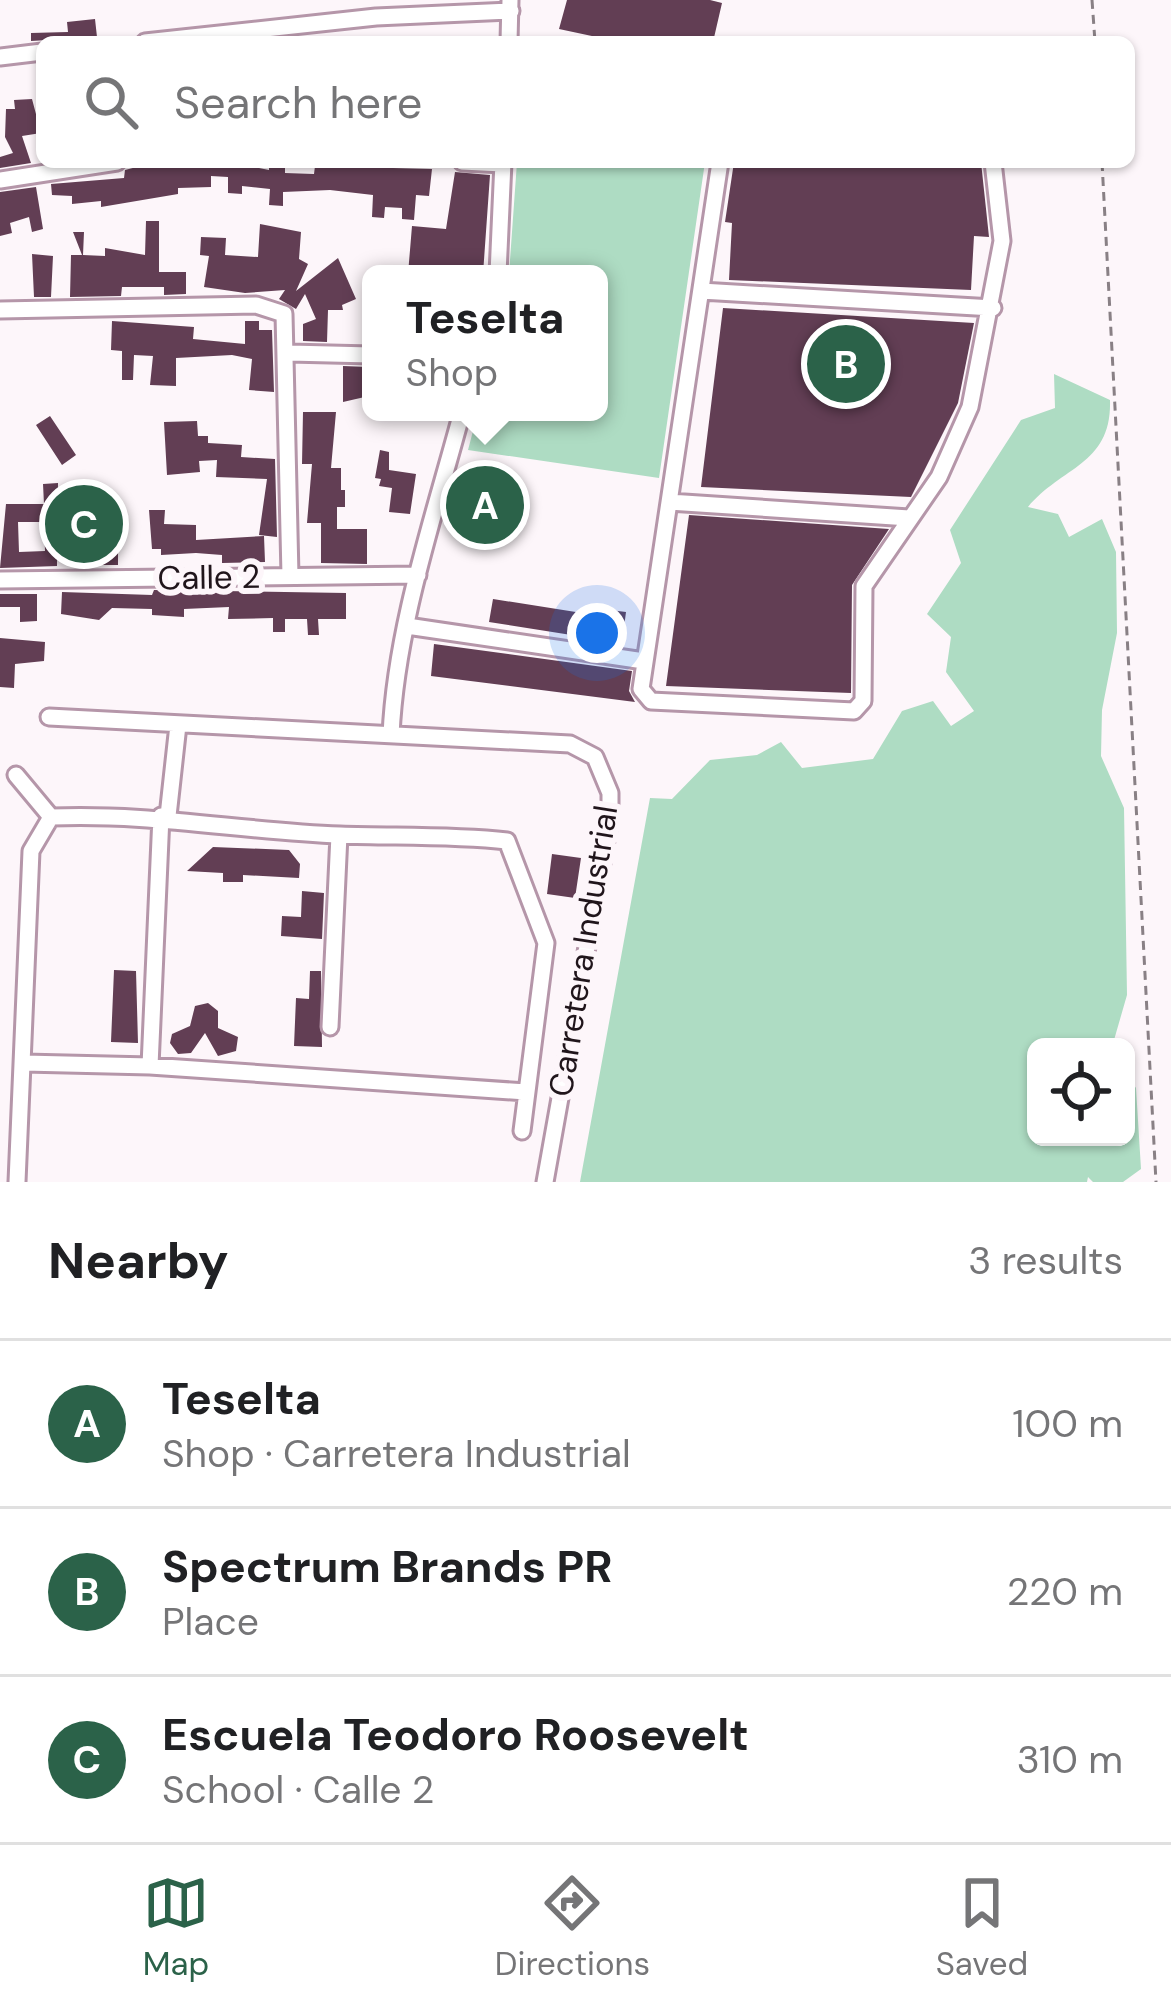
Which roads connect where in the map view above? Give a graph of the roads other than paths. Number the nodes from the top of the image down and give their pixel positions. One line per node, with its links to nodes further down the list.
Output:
1 (510, 5): 2 (street); 3 (street)
2 (200, 36)
3 (509, 36)
4 (36, 53): 5 (street)
5 (0, 57)
6 (78, 168): 10 (street)
7 (503, 168): 11 (street)
8 (719, 168): 12 (street)
9 (994, 168): 13 (street)
10 (0, 180)
11 (498, 265)
12 (700, 291): 13 (street); 18 (street)
13 (993, 308): 19 (street)
14 (0, 310): 15 (street)
15 (289, 353): 16 (street); 21 (street)
16 (362, 355)
17 (460, 421): 20 (street)
18 (669, 502): 19 (street); 24 (street)
19 (909, 518): 24 (street)
20 (418, 574): 21 (street, Calle 2); 23 (street)
21 (290, 576): 22 (street, Calle 2)
22 (0, 580)
23 (407, 626): 24 (street); 27 (street)
24 (644, 661)
25 (49, 717): 26 (street, Carretera Industrial)
26 (178, 725): 27 (street, Carretera Industrial); 29 (street)
27 (391, 735): 38 (street, Carretera Industrial)
28 (16, 775): 30 (street)
29 (165, 816): 30 (street); 31 (street); 34 (street)
30 (51, 817): 33 (street)
31 (339, 835): 32 (street); 35 (street)
32 (330, 1028)
33 (24, 1063): 34 (street); 37 (street)
34 (150, 1066): 35 (street)
35 (526, 1092): 36 (street)
36 (522, 1131)
37 (17, 1182)
38 (545, 1182)

